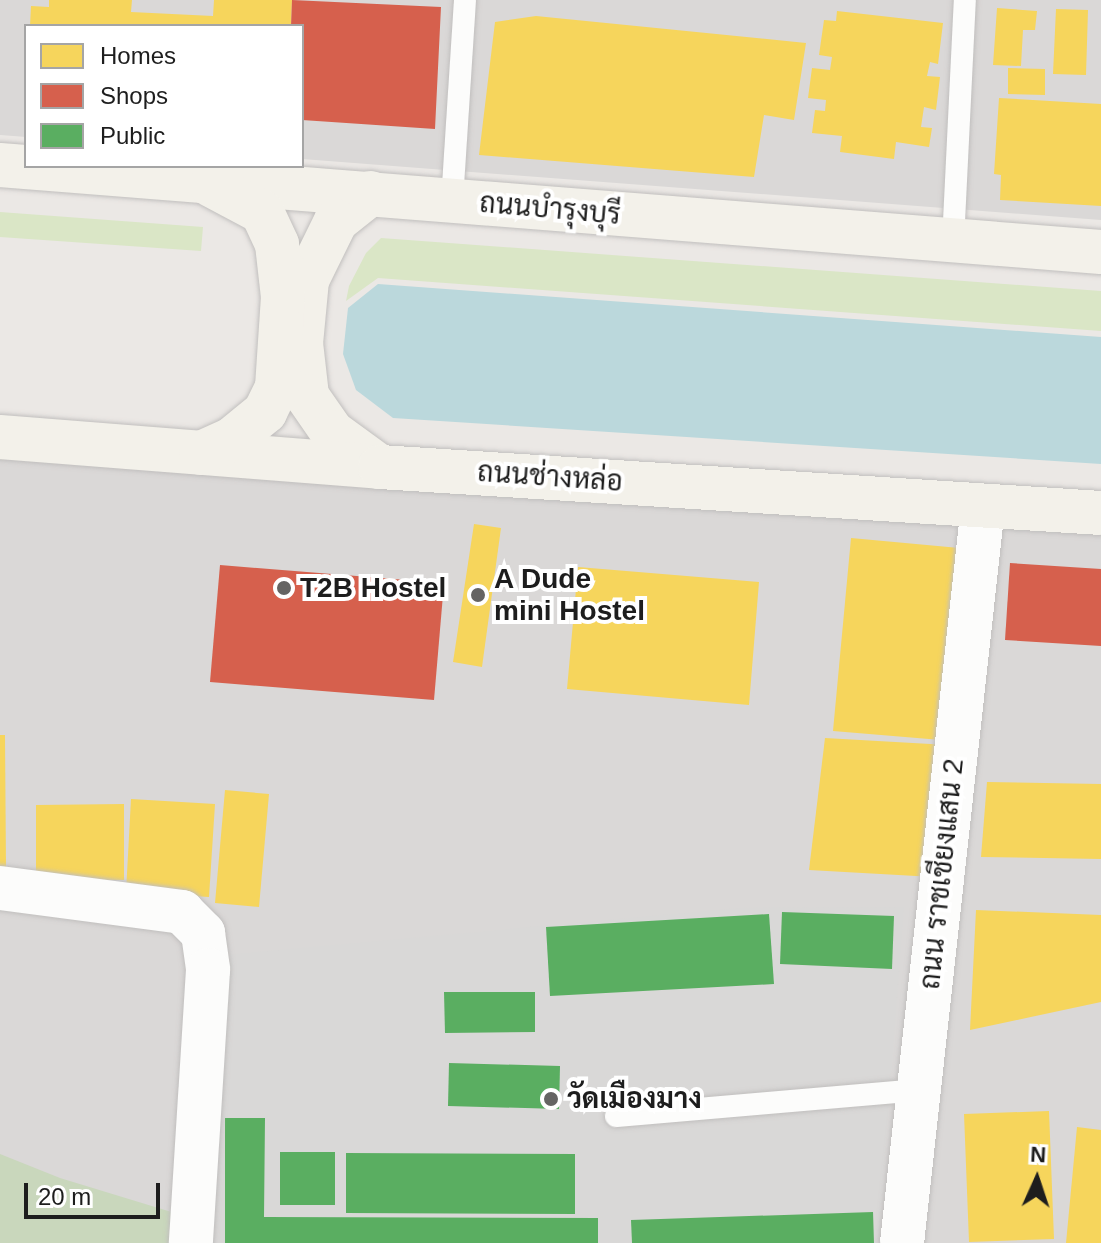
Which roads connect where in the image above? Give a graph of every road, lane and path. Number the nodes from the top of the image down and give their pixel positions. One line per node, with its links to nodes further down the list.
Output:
1 (465, 0): 8 (lane)
2 (965, 0): 9 (lane)
3 (0, 165): 4 (main road, ถนนบำรุงบุรี)
4 (24, 167)
5 (40, 168): 6 (main road, ถนนบำรุงบุรี)
6 (202, 180): 7 (main road, ถนนบำรุงบุรี); 12 (main road)
7 (371, 193): 8 (main road, ถนนบำรุงบุรี); 13 (main road)
8 (452, 201): 9 (main road, ถนนบำรุงบุรี)
9 (953, 242): 10 (main road, ถนนบำรุงบุรี)
10 (1101, 252)
11 (0, 437): 12 (main road, ถนนช่างหล่อ)
12 (201, 453): 13 (main road, ถนนช่างหล่อ)
13 (380, 467): 14 (main road, ถนนช่างหล่อ)
14 (983, 506): 15 (main road, ถนนช่างหล่อ); 17 (street, ถนน ราชเชียงแสน 2)
15 (1101, 513)
16 (0, 888): 19 (street)
17 (917, 1090): 18 (lane); 20 (street, ถนน ราชเชียงแสน 2)
18 (616, 1116)
19 (191, 1243)
20 (902, 1243)

